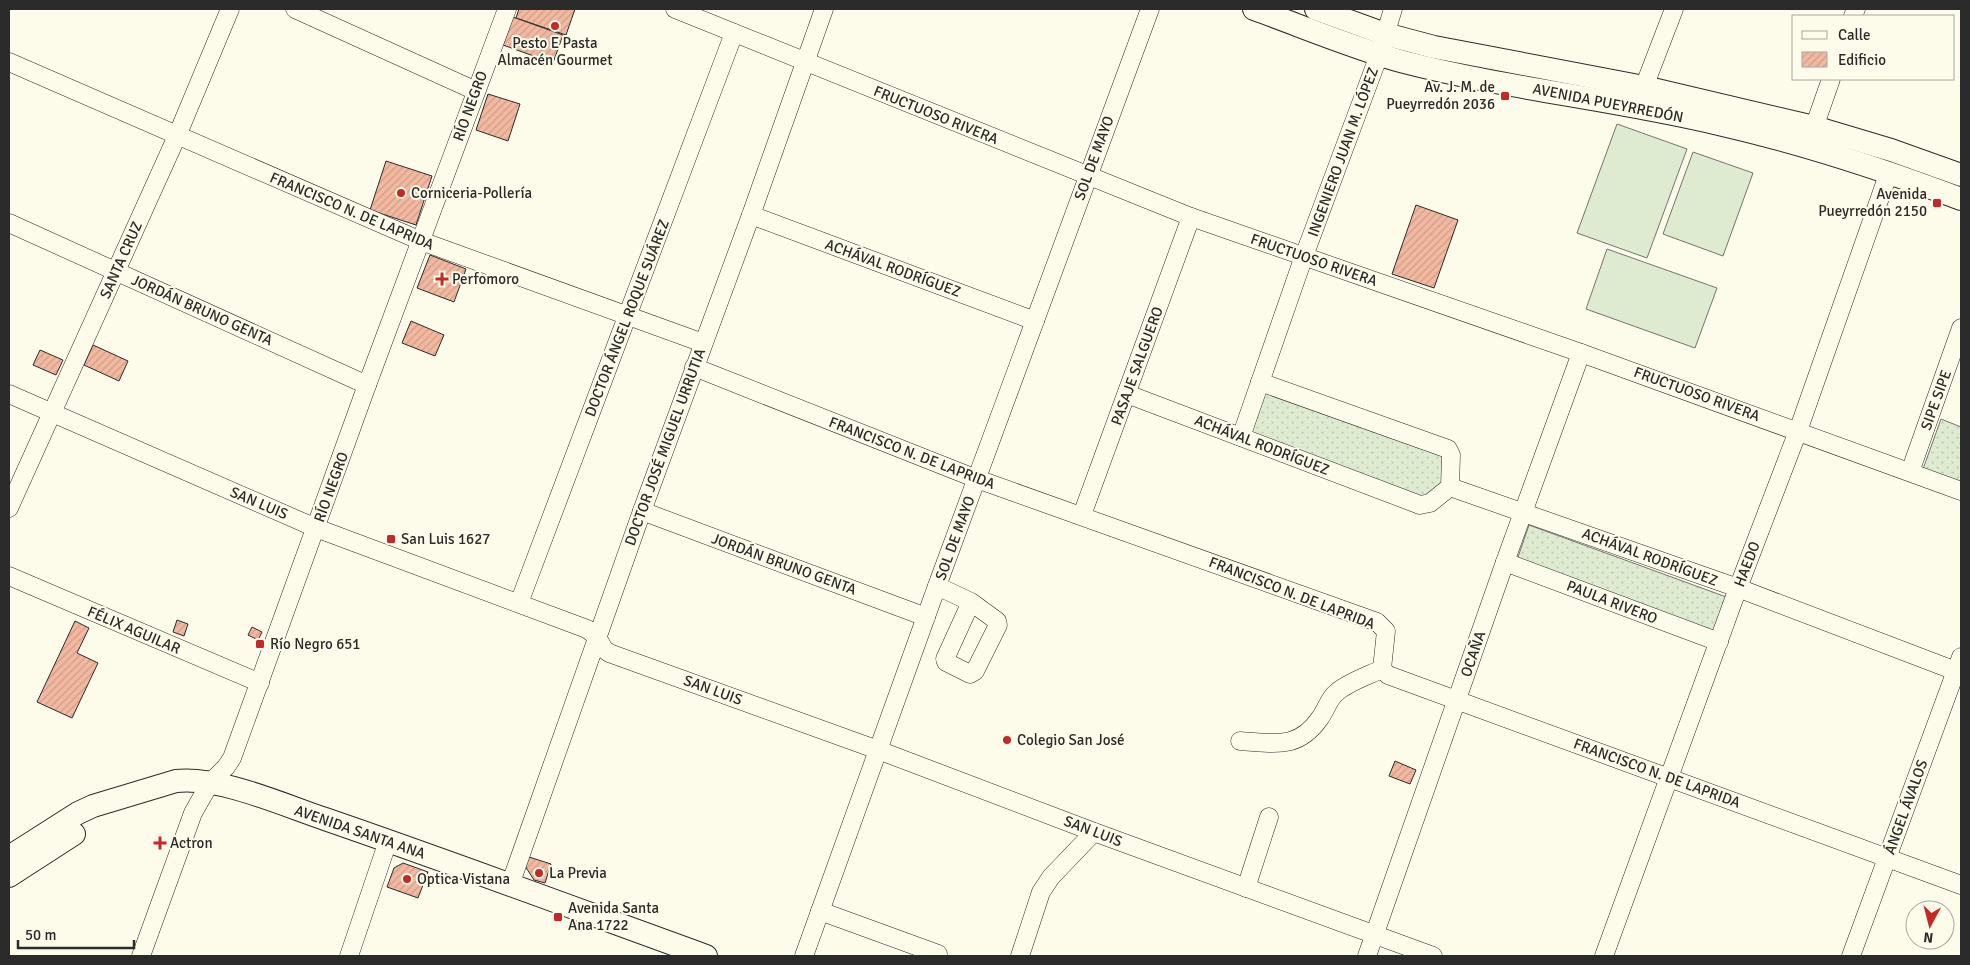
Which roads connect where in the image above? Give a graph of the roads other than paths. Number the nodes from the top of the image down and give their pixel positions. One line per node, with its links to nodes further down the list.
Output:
1 (230, 9): 18 (street, SANTA CRUZ)
2 (294, 9): 17 (street)
3 (507, 9): 17 (street, RÍO NEGRO)
4 (675, 9): 11 (street, FRUCTUOSO RIVERA)
5 (824, 9): 14 (street, DOCTOR JOSÉ MIGUEL URRUTIA)
6 (1150, 9): 22 (street, SOL DE MAYO)
7 (1254, 9): 12 (main road, AVENIDA PUEYRREDÓN)
8 (1316, 9): 12 (main road, AVENIDA PUEYRREDÓN)
9 (1393, 9): 12 (street, INGENIERO JUAN M. LÓPEZ)
10 (1674, 9): 16 (street)
11 (734, 33): 14 (street, FRUCTUOSO RIVERA); 30 (street, DOCTOR ÁNGEL ROQUE SUÁREZ)
12 (1382, 44): 16 (main road, AVENIDA PUEYRREDÓN); 19 (main road, AVENIDA PUEYRREDÓN); 28 (street, INGENIERO JUAN M. LÓPEZ)
13 (9, 62): 18 (street, FRANCISCO N. DE LAPRIDA)
14 (804, 62): 22 (street, FRUCTUOSO RIVERA); 24 (street, DOCTOR JOSÉ MIGUEL URRUTIA)
15 (1831, 80): 19 (street)
16 (1644, 87): 19 (main road, AVENIDA PUEYRREDÓN)
17 (476, 91): 27 (street, RÍO NEGRO)
18 (177, 136): 27 (street, FRANCISCO N. DE LAPRIDA); 29 (street, SANTA CRUZ)
19 (1811, 137): 20 (main road, AVENIDA PUEYRREDÓN); 21 (main road, AVENIDA PUEYRREDÓN)
20 (1889, 172): 23 (main road, AVENIDA PUEYRREDÓN); 41 (street, HAEDO)
21 (1961, 175)
22 (1088, 176): 25 (street, FRUCTUOSO RIVERA); 31 (street, SOL DE MAYO)
23 (1961, 199)
24 (751, 215): 31 (street, ACHÁVAL RODRÍGUEZ); 33 (street, DOCTOR JOSÉ MIGUEL URRUTIA)
25 (1192, 217): 28 (street, FRUCTUOSO RIVERA); 39 (street, PASAJE SALGUERO)
26 (9, 223): 29 (street, JORDÁN BRUNO GENTA)
27 (421, 241): 30 (street, FRANCISCO N. DE LAPRIDA); 37 (street, RÍO NEGRO)
28 (1304, 256): 34 (street, FRUCTUOSO RIVERA); 36 (street, INGENIERO JUAN M. LÓPEZ)
29 (116, 272): 37 (street, JORDÁN BRUNO GENTA); 40 (street, SANTA CRUZ)
30 (628, 316): 33 (street, FRANCISCO N. DE LAPRIDA); 57 (street, DOCTOR ÁNGEL ROQUE SUÁREZ)
31 (1035, 321): 44 (street, SOL DE MAYO)
32 (1961, 328): 43 (street, SIPE SIPE)
33 (703, 344): 35 (street, DOCTOR JOSÉ MIGUEL URRUTIA)
34 (1582, 353): 41 (street, FRUCTUOSO RIVERA); 49 (street, OCAÑA)
35 (694, 367): 44 (street, FRANCISCO N. DE LAPRIDA); 48 (street, DOCTOR JOSÉ MIGUEL URRUTIA)
36 (1260, 382): 42 (street, INGENIERO JUAN M. LÓPEZ); 45 (street)
37 (367, 385): 51 (street, RÍO NEGRO)
38 (9, 394): 40 (street, SAN LUIS)
39 (1127, 394): 42 (street, ACHÁVAL RODRÍGUEZ); 50 (street, PASAJE SALGUERO)
40 (50, 413): 47 (street, SANTA CRUZ); 51 (street, SAN LUIS)
41 (1798, 431): 43 (street, FRUCTUOSO RIVERA); 55 (street, HAEDO)
42 (1241, 437): 45 (street, ACHÁVAL RODRÍGUEZ)
43 (1910, 472): 46 (street, FRUCTUOSO RIVERA)
44 (977, 479): 50 (street, FRANCISCO N. DE LAPRIDA); 54 (street, SOL DE MAYO)
45 (1450, 487): 49 (street, ACHÁVAL RODRÍGUEZ)
46 (1961, 491)
47 (9, 508)
48 (642, 511): 58 (street, JORDÁN BRUNO GENTA); 59 (street, DOCTOR JOSÉ MIGUEL URRUTIA)
49 (1523, 512): 52 (street, OCAÑA); 55 (street, ACHÁVAL RODRÍGUEZ)
50 (1082, 515): 62 (street, FRANCISCO N. DE LAPRIDA)
51 (316, 528): 57 (street, SAN LUIS); 63 (street, RÍO NEGRO)
52 (1505, 562): 60 (street, PAULA RIVERO); 64 (street, OCAÑA)
53 (9, 576): 63 (street, FÉLIX AGUILAR)
54 (937, 586): 56 (street); 58 (street, SOL DE MAYO)
55 (1738, 588): 60 (street, HAEDO); 61 (street, ACHÁVAL RODRÍGUEZ)
56 (971, 602)
57 (520, 603): 59 (street, SAN LUIS)
58 (926, 617): 66 (street, SOL DE MAYO)
59 (597, 637): 66 (street, SAN LUIS); 75 (street, DOCTOR JOSÉ MIGUEL URRUTIA)
60 (1718, 642): 67 (street, HAEDO)
61 (1960, 667): 73 (street, ÁNGEL ÁVALOS)
62 (1382, 669): 64 (street, FRANCISCO N. DE LAPRIDA); 65 (street)
63 (260, 683): 68 (street, RÍO NEGRO)
64 (1458, 700): 67 (street, FRANCISCO N. DE LAPRIDA); 79 (street, OCAÑA)
65 (1240, 741)
66 (878, 750): 70 (street, SAN LUIS); 78 (street, SOL DE MAYO)
67 (1670, 778): 73 (street, FRANCISCO N. DE LAPRIDA); 88 (street, HAEDO)
68 (210, 784): 71 (main road, AVENIDA SANTA ANA); 72 (main road, AVENIDA SANTA ANA); 74 (main road); 81 (street, RÍO NEGRO)
69 (1269, 817): 77 (street)
70 (1094, 832): 77 (street, SAN LUIS); 85 (street)
71 (388, 841): 75 (main road, AVENIDA SANTA ANA); 82 (street)
72 (9, 857)
73 (1887, 858): 76 (street, FRANCISCO N. DE LAPRIDA); 89 (street, ÁNGEL ÁVALOS)
74 (9, 876)
75 (510, 885): 83 (main road, AVENIDA SANTA ANA)
76 (1961, 885)
77 (1246, 888): 79 (street, SAN LUIS)
78 (820, 911): 80 (street); 84 (street, SOL DE MAYO)
79 (1374, 936): 86 (street, OCAÑA); 87 (street, SAN LUIS)
80 (938, 954)
81 (141, 956)
82 (349, 956)
83 (706, 956)
84 (804, 956)
85 (1020, 956)
86 (1367, 956)
87 (1433, 956)
88 (1604, 956)
89 (1851, 956)

